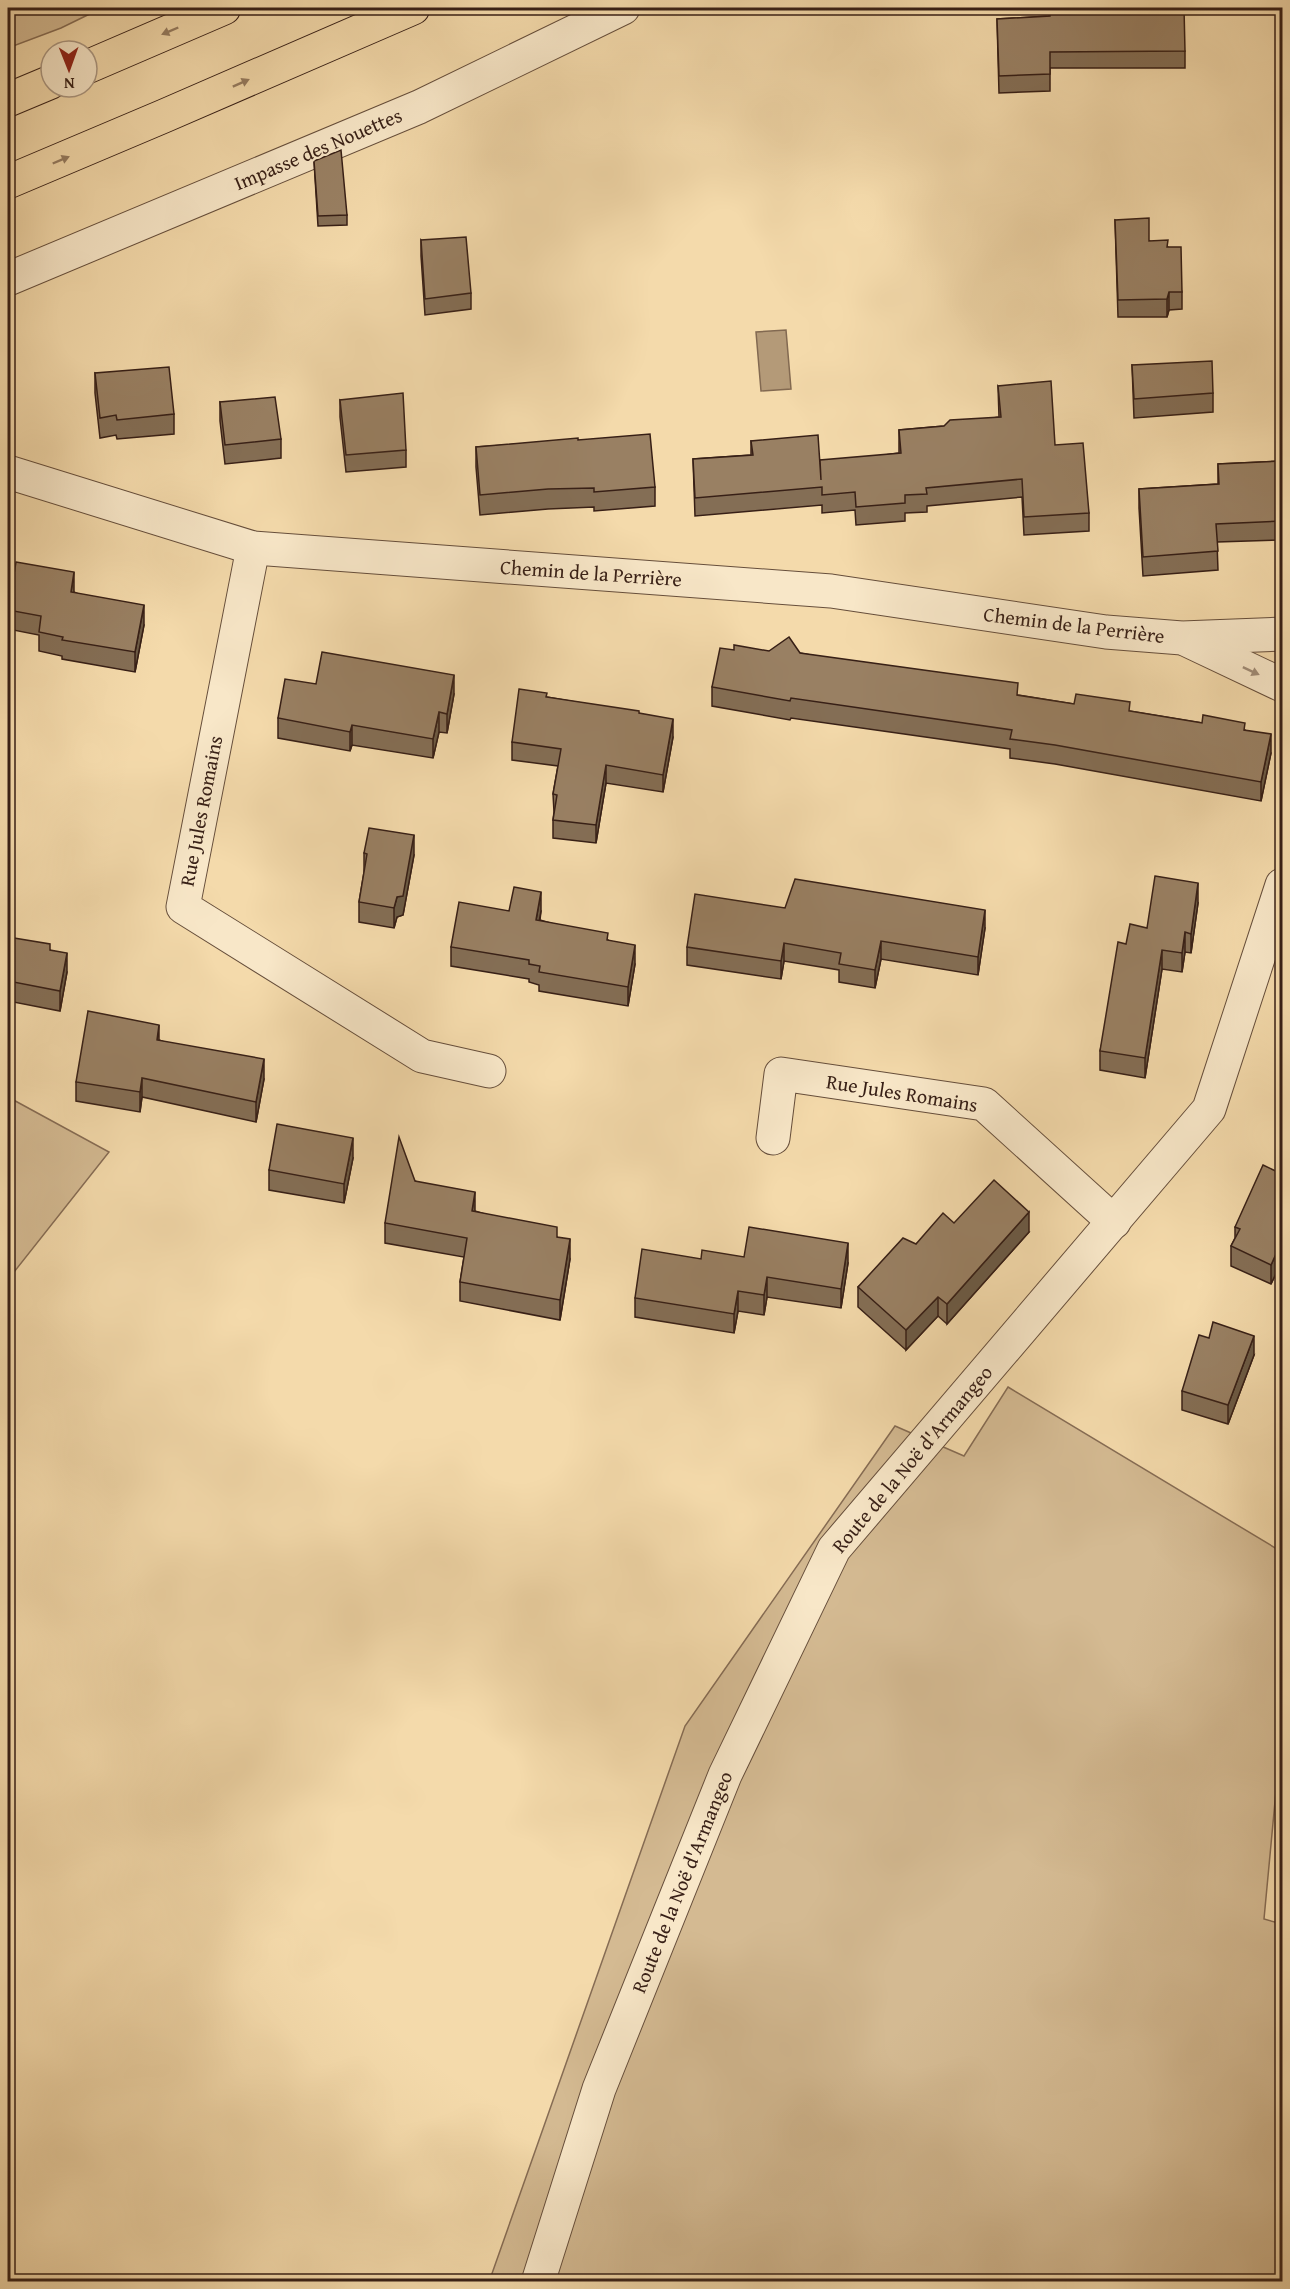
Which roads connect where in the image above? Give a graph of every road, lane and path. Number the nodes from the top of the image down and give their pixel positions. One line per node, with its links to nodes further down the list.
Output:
1 (224, 8): 4 (highway, one-way to 4)
2 (413, 8): 7 (highway, one-way to 2)
3 (623, 8): 8 (street, Impasse des Nouettes)
4 (99, 62)
5 (39, 87): 6 (highway)
6 (8, 100)
7 (8, 182)
8 (8, 279)
9 (8, 472): 10 (street, Chemin de la Perrière)
10 (253, 548): 12 (street, Chemin de la Perrière); 15 (street, Rue Jules Romains)
11 (1282, 634): 12 (street, Chemin de la Perrière)
12 (1182, 638): 13 (street, Chemin de la Perrière, one-way to 13)
13 (1282, 685)
14 (1282, 885): 17 (street, Route de la Noë d'Armangeo)
15 (489, 1071)
16 (773, 1138): 17 (street, Rue Jules Romains)
17 (1113, 1222): 18 (street, Route de la Noë d'Armangeo)
18 (538, 2282)

